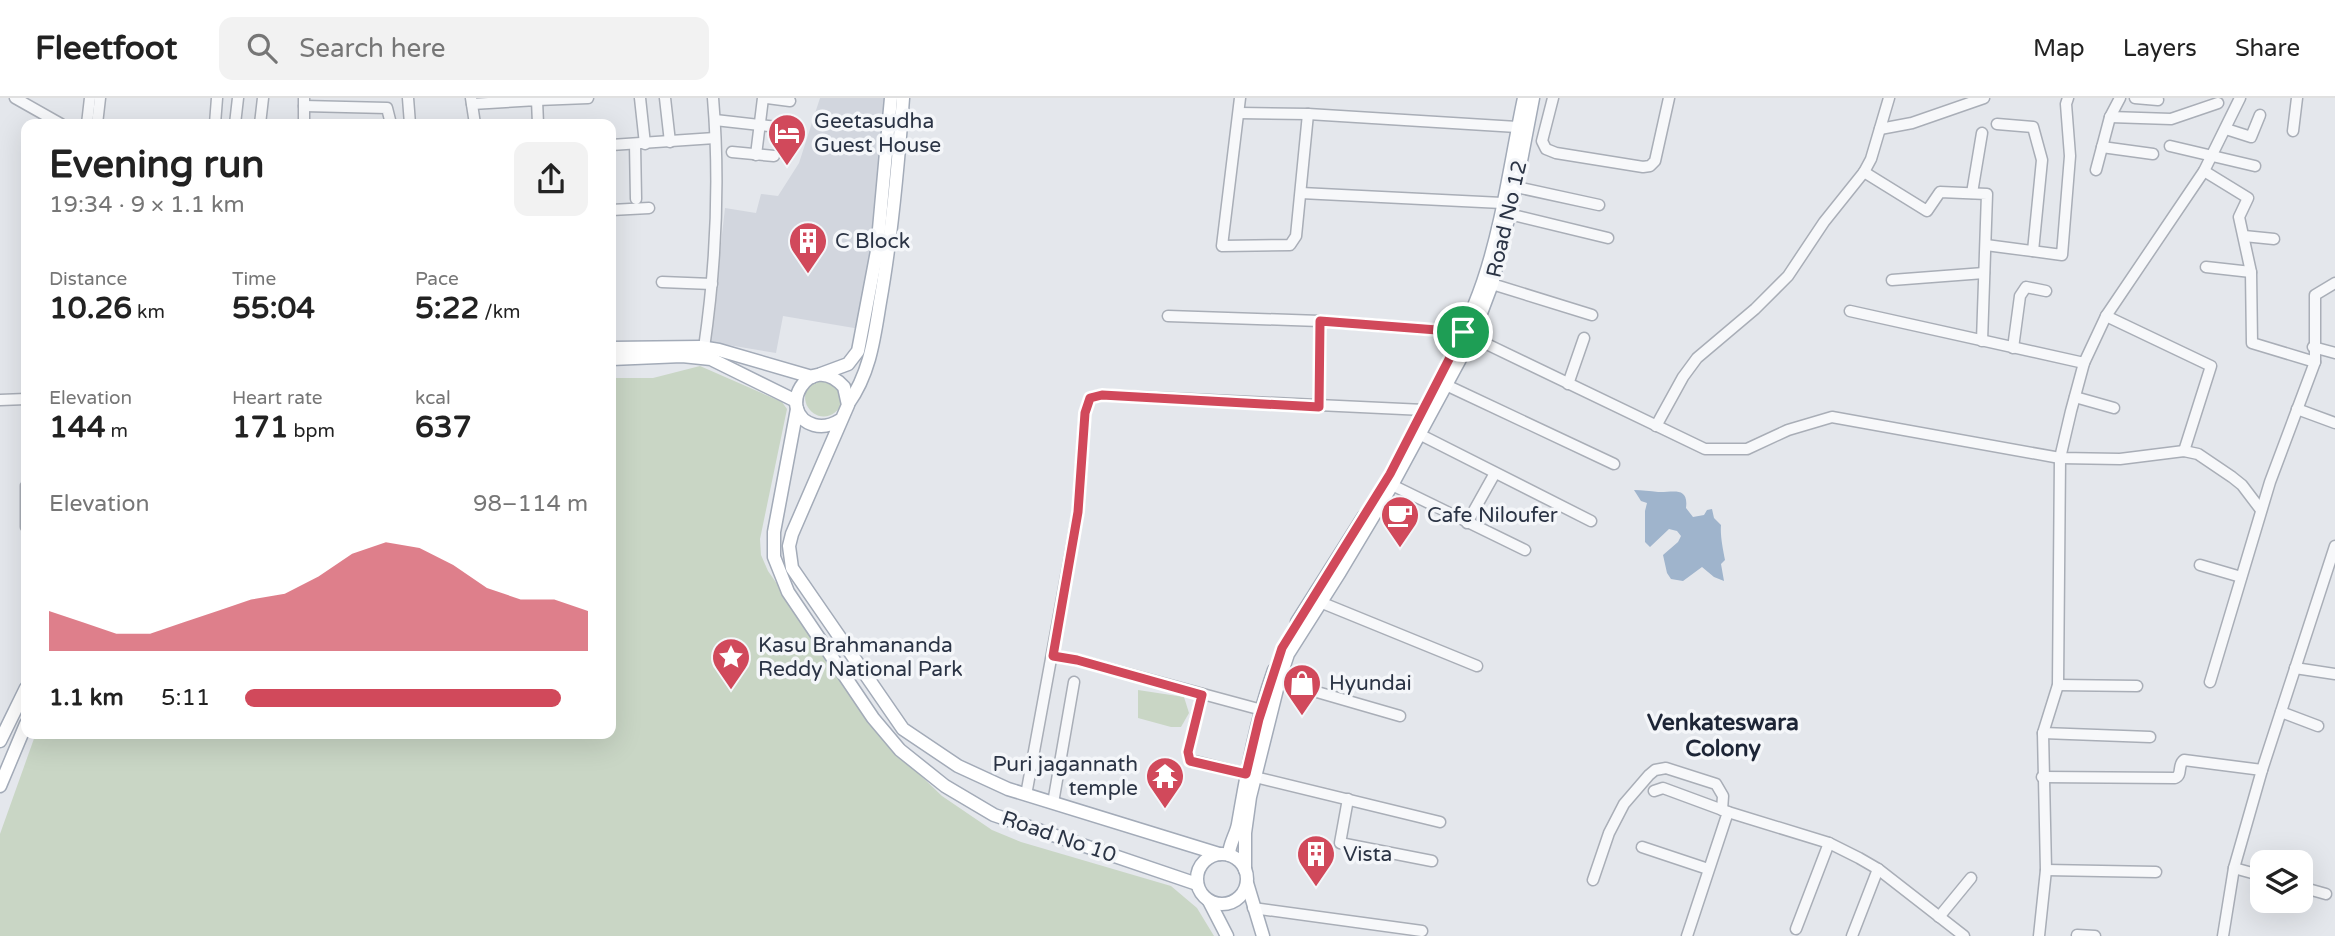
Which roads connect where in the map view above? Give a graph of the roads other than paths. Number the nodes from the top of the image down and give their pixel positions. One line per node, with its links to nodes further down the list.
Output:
1 (15, 98): 38 (street)
2 (90, 98): 39 (street)
3 (100, 98): 40 (street)
4 (217, 98): 41 (street)
5 (238, 98): 42 (street)
6 (262, 98): 43 (street)
7 (588, 98): 26 (street)
8 (640, 98): 57 (street)
9 (665, 98): 56 (street)
10 (713, 98): 46 (street)
11 (765, 98): 32 (street); 47 (street)
12 (891, 98): 108 (main road)
13 (903, 98): 115 (main road)
14 (1240, 98): 34 (street)
15 (1524, 98): 50 (main road)
16 (1534, 98): 70 (main road, Road No 12)
17 (1553, 98): 18 (street)
18 (1669, 98)
19 (1889, 98): 52 (street)
20 (1984, 98): 52 (street)
21 (2068, 98): 82 (street)
22 (2120, 98): 37 (street)
23 (2135, 98): 27 (street)
24 (2240, 98): 49 (street)
25 (2297, 98): 53 (street)
26 (537, 100): 28 (street); 45 (street)
27 (2158, 100)
28 (471, 101): 44 (street)
29 (2217, 101): 37 (street); 49 (street)
30 (304, 102): 33 (street)
31 (408, 102): 33 (street)
32 (790, 102)
33 (387, 104)
34 (1239, 113): 35 (street); 71 (street)
35 (1308, 114): 50 (street); 71 (street)
36 (2260, 115): 49 (street)
37 (2110, 117): 60 (street)
38 (52, 119)
39 (88, 119)
40 (98, 119)
41 (215, 119)
42 (236, 119)
43 (260, 119)
44 (474, 119)
45 (538, 119)
46 (715, 120): 47 (street); 55 (street)
47 (759, 124): 51 (street); 63 (street)
48 (1997, 124): 82 (street)
49 (2228, 125): 65 (street)
50 (1517, 127): 76 (main road)
51 (795, 129)
52 (1880, 129): 69 (street)
53 (2293, 131)
54 (1982, 132): 72 (street)
55 (715, 138): 56 (street); 89 (street)
56 (670, 142): 57 (street)
57 (640, 144): 58 (street); 73 (street)
58 (616, 145)
59 (2170, 146): 65 (street)
60 (2102, 147): 62 (street); 67 (street)
61 (732, 152): 63 (street)
62 (2153, 154)
63 (756, 155): 64 (street)
64 (774, 156)
65 (2213, 156): 66 (street); 68 (street)
66 (2255, 166)
67 (2096, 170)
68 (2204, 171): 78 (street); 95 (street)
69 (1864, 172): 72 (street); 122 (street)
70 (1516, 187): 74 (street); 76 (main road, Road No 12)
71 (1301, 193): 76 (street)
72 (1972, 193): 81 (street)
73 (636, 199)
74 (1599, 205)
75 (649, 208): 77 (street)
76 (1506, 208): 79 (street); 90 (main road, Road No 12); 97 (main road)
77 (616, 210)
78 (2244, 236): 80 (street); 84 (street)
79 (1608, 238)
80 (2274, 239)
81 (1986, 245): 82 (street); 85 (street)
82 (2033, 251)
83 (2206, 267): 84 (street)
84 (2251, 272): 106 (street)
85 (1984, 273): 86 (street); 99 (street)
86 (1892, 280)
87 (662, 282): 89 (street)
88 (2335, 283): 100 (street)
89 (712, 284): 102 (street)
90 (1492, 284): 93 (street); 97 (main road, Road No 12)
91 (2046, 291): 103 (street)
92 (1850, 312): 99 (street)
93 (1592, 315)
94 (1168, 316): 96 (street)
95 (2106, 316): 107 (street); 124 (street)
96 (1320, 321): 97 (street); 116 (street)
97 (1468, 335): 109 (main road, Road No 12); 110 (street); 119 (main road)
98 (1584, 338): 110 (street)
99 (1982, 341): 103 (street)
100 (2313, 346): 104 (street); 106 (street)
101 (616, 348): 102 (main road)
102 (704, 348): 108 (main road)
103 (2013, 348): 107 (street)
104 (2335, 353)
105 (616, 359): 114 (main road)
106 (2315, 362): 118 (street)
107 (2084, 363): 111 (street)
108 (816, 376): 114 (main road); 115 (main road)
109 (1446, 384): 123 (main road, Road No 12); 126 (street)
110 (1568, 384): 122 (street)
111 (2075, 397): 117 (street); 125 (street)
112 (21, 399): 113 (street)
113 (0, 400)
114 (797, 405): 120 (main road); 132 (main road, Road No 10)
115 (848, 405): 120 (main road)
116 (1319, 407): 119 (street); 139 (street)
117 (2114, 408)
118 (2297, 409): 121 (street); 129 (street)
119 (1424, 410): 150 (main road)
120 (840, 420): 133 (main road)
121 (2335, 423)
122 (1656, 426): 125 (street)
123 (1419, 434): 127 (street); 128 (main road, Road No 12)
124 (2184, 451): 125 (street); 129 (street)
125 (2060, 458): 146 (street)
126 (1614, 464)
127 (1496, 473): 130 (street); 131 (street)
128 (1392, 485): 131 (street); 138 (main road, Road No 12)
129 (2261, 510): 137 (street)
130 (1591, 521)
131 (1467, 523): 135 (street)
132 (773, 546): 133 (main road); 182 (main road, Road No 10)
133 (789, 546): 164 (main road, Road No 10)
134 (2335, 547): 141 (street)
135 (1524, 550)
136 (2200, 565): 137 (street)
137 (2241, 578): 145 (street)
138 (1321, 602): 140 (street); 143 (main road, Road No 12)
139 (1053, 656): 148 (street); 164 (street)
140 (1477, 666)
141 (2295, 668): 142 (street); 151 (street)
142 (2335, 674)
143 (1279, 681): 152 (street); 160 (main road, Road No 12)
144 (1074, 682): 166 (street)
145 (2210, 682)
146 (2058, 685): 147 (street); 155 (street)
147 (2137, 686)
148 (1202, 695): 150 (street); 160 (street)
149 (21, 696): 153 (main road)
150 (1262, 710): 160 (main road)
151 (2281, 712): 154 (street); 159 (street)
152 (1400, 716)
153 (4, 725): 158 (main road)
154 (2318, 726)
155 (2043, 733): 157 (street); 161 (street)
156 (21, 736): 162 (main road)
157 (2150, 737)
158 (0, 741)
159 (2262, 770): 161 (street); 173 (street)
160 (1251, 776): 165 (street); 171 (main road); 179 (main road, Road No 12)
161 (2042, 777): 176 (street)
162 (0, 785)
163 (1654, 791): 167 (street)
164 (1026, 795): 166 (main road, Road No 10)
165 (1348, 799): 168 (street); 172 (street)
166 (1053, 803): 171 (main road, Road No 10)
167 (1725, 811): 169 (street); 174 (street); 181 (street)
168 (1440, 822)
169 (1829, 843): 175 (street); 188 (street)
170 (1642, 847): 174 (street)
171 (1224, 855): 179 (main road); 182 (main road)
172 (1432, 861)
173 (2234, 868): 178 (street); 198 (street)
174 (1708, 869): 193 (street)
175 (1878, 869): 187 (street); 194 (street)
176 (2046, 870): 177 (street); 196 (street)
177 (2156, 872)
178 (2250, 872)
179 (1246, 876): 185 (main road); 186 (main road, Road No 12)
180 (1971, 878): 187 (street)
181 (1593, 880)
182 (1197, 884): 185 (main road)
183 (2313, 890): 184 (street)
184 (2326, 894)
185 (1209, 901): 191 (main road)
186 (1253, 908): 189 (street); 192 (main road, Road No 12)
187 (1939, 917): 195 (street)
188 (1796, 929)
189 (1422, 931)
190 (2077, 935): 197 (street)
191 (1227, 936)
192 (1264, 936)
193 (1686, 936)
194 (1852, 936)
195 (1964, 936)
196 (2039, 936)
197 (2095, 936)
198 (2225, 936)

